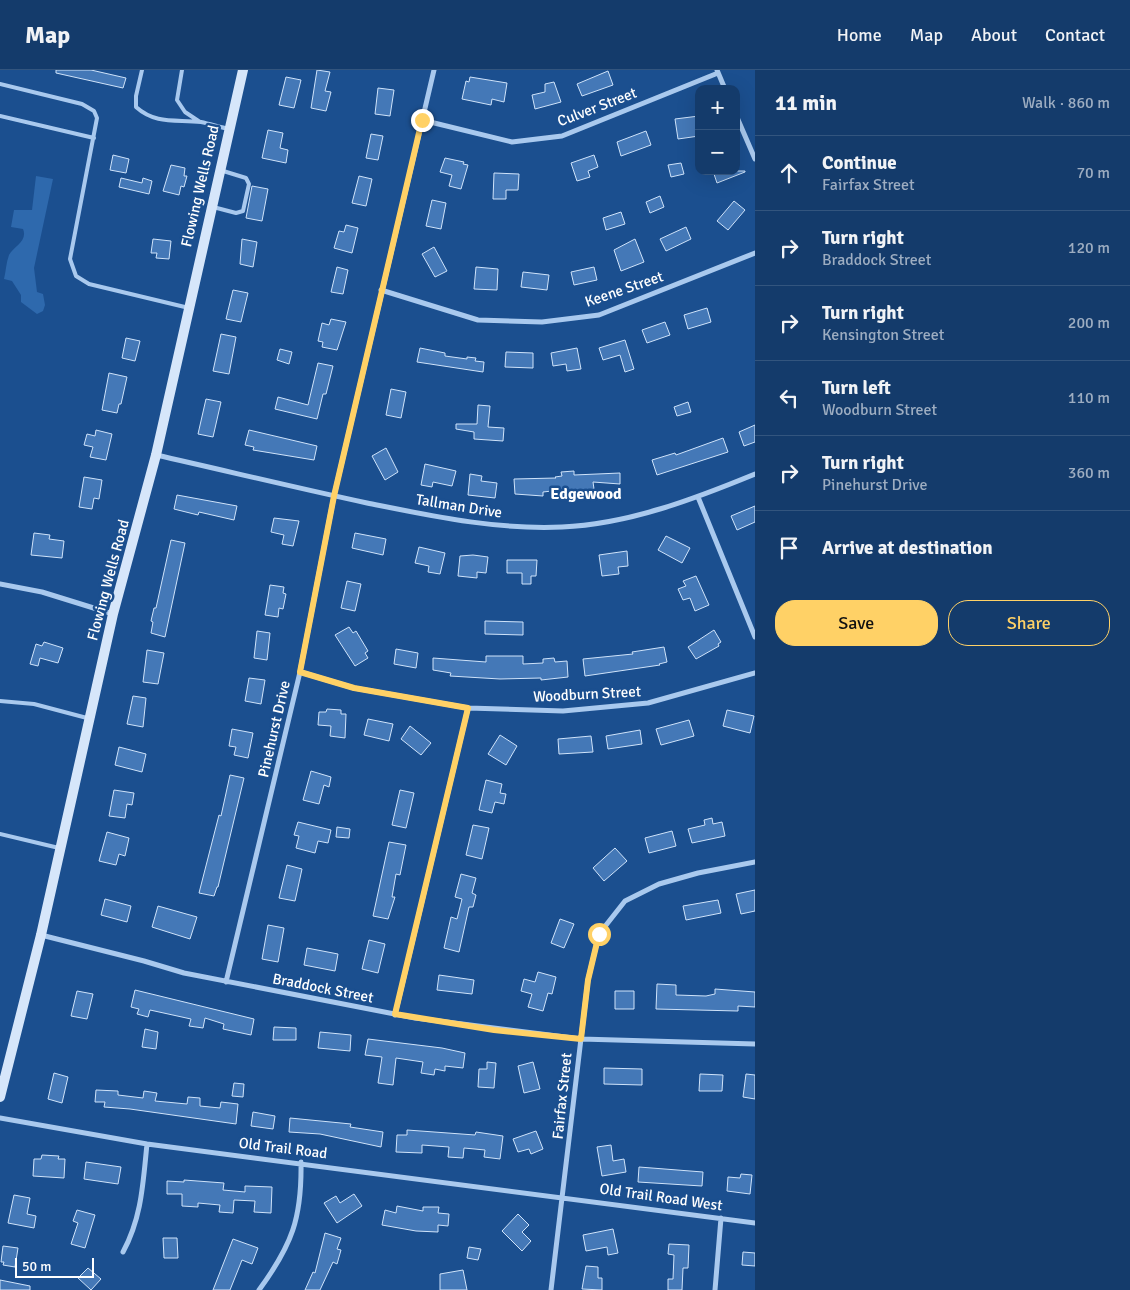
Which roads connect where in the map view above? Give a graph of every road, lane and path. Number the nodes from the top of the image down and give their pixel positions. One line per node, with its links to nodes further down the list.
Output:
1 (142, 70): 10 (lane)
2 (182, 70): 10 (lane)
3 (243, 70): 12 (main road, Flowing Wells Road)
4 (434, 70): 9 (street, Pinehurst Drive)
5 (718, 71): 7 (street); 9 (street, Culver Street)
6 (0, 84): 13 (lane)
7 (723, 85)
8 (0, 116): 13 (lane)
9 (422, 120): 18 (street, Pinehurst Drive)
10 (200, 122): 12 (lane)
11 (740, 124): 14 (street)
12 (229, 129): 15 (main road, Flowing Wells Road)
13 (94, 138): 19 (lane)
14 (755, 159)
15 (220, 170): 16 (main road, Flowing Wells Road); 16 (lane)
16 (211, 206): 19 (main road, Flowing Wells Road)
17 (755, 253): 18 (street, Keene Street)
18 (381, 290): 22 (street, Pinehurst Drive)
19 (189, 308): 20 (main road, Flowing Wells Road)
20 (156, 455): 22 (street, Tallman Drive); 25 (main road, Flowing Wells Road)
21 (755, 474): 23 (street, Tallman Drive)
22 (334, 496): 23 (street, Tallman Drive); 27 (street, Pinehurst Drive)
23 (698, 497): 26 (street)
24 (0, 584): 25 (street)
25 (113, 614): 31 (main road, Flowing Wells Road)
26 (755, 637)
27 (300, 672): 30 (street, Woodburn Street); 36 (street, Pinehurst Drive)
28 (755, 673): 30 (street, Woodburn Street)
29 (0, 701): 31 (lane)
30 (468, 708): 37 (street)
31 (90, 719): 33 (main road, Flowing Wells Road)
32 (0, 834): 33 (lane)
33 (60, 848): 35 (main road, Flowing Wells Road)
34 (755, 862): 38 (street, Fairfax Street)
35 (41, 935): 36 (street, Braddock Street); 40 (main road, Flowing Wells Road)
36 (226, 982): 37 (street, Braddock Street)
37 (395, 1014): 38 (street, Braddock Street)
38 (581, 1039): 39 (street, Braddock Street); 44 (street, Fairfax Street)
39 (755, 1044)
40 (0, 1097)
41 (0, 1118): 42 (street, Old Trail Road)
42 (147, 1144): 43 (street, Old Trail Road); 47 (street)
43 (301, 1162): 44 (street, Old Trail Road); 48 (street)
44 (563, 1196): 45 (street, Old Trail Road West); 49 (street, Fairfax Street)
45 (721, 1218): 46 (street, Old Trail Road West); 50 (street)
46 (755, 1223)
47 (123, 1252)
48 (259, 1290)
49 (551, 1290)
50 (715, 1290)

